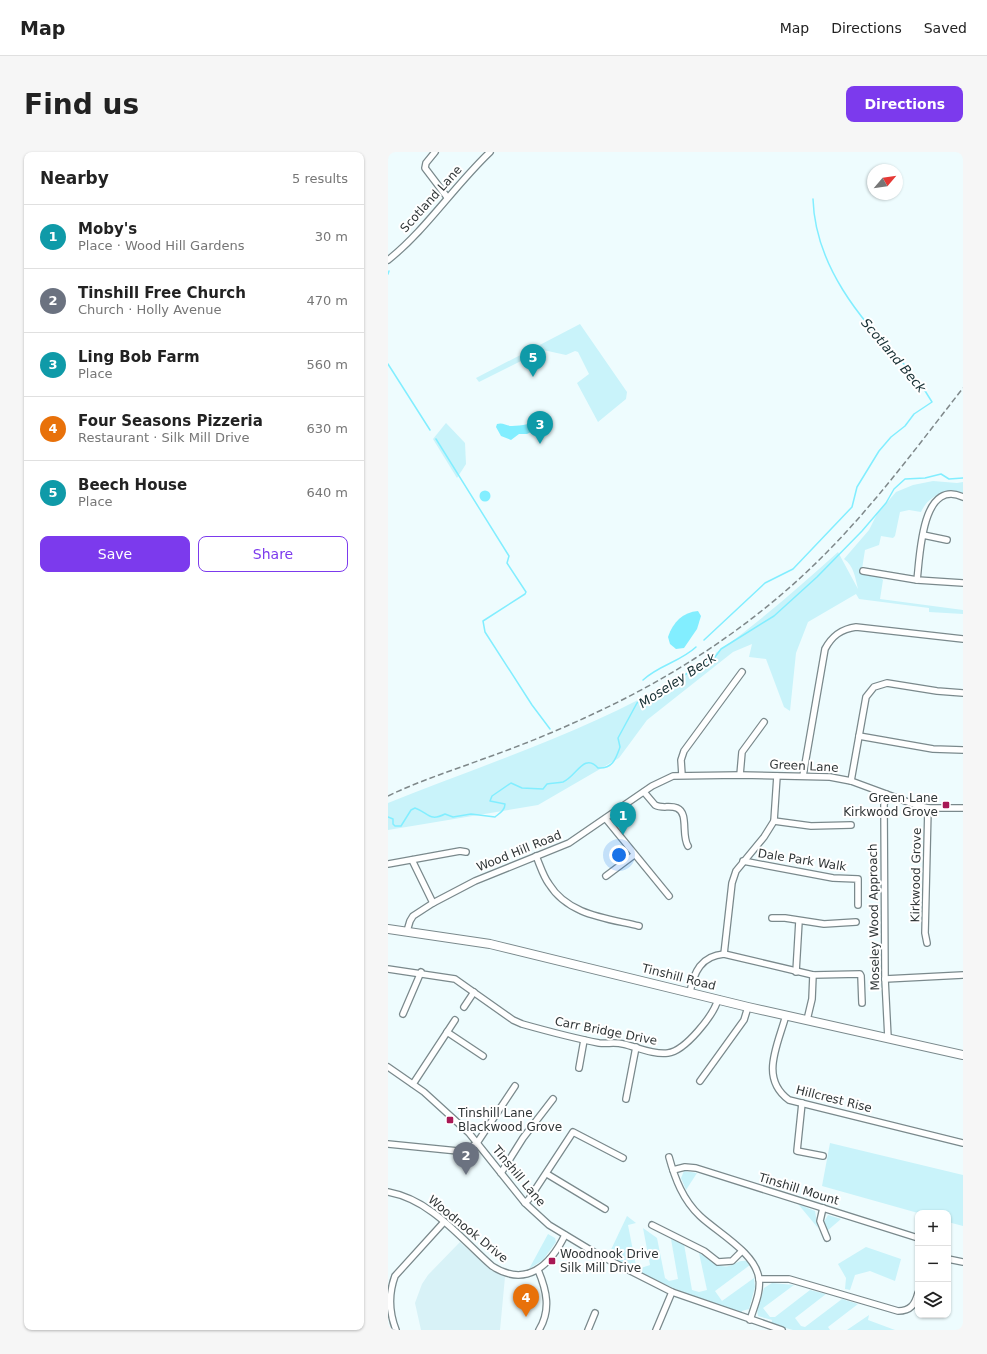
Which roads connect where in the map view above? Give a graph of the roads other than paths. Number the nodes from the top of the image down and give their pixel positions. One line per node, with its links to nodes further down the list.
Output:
1 (435, 152): 3 (street)
2 (490, 152): 3 (street, Scotland Lane)
3 (447, 197): 4 (street, Scotland Lane)
4 (388, 260)
5 (963, 497): 6 (street)
6 (923, 536): 7 (street); 9 (street)
7 (947, 540)
8 (863, 571): 9 (street)
9 (917, 580): 10 (street)
10 (963, 583)
11 (963, 639): 20 (street)
12 (742, 672): 17 (street)
13 (963, 693): 15 (street)
14 (764, 722): 18 (street)
15 (859, 736): 16 (street); 21 (street)
16 (963, 750)
17 (682, 775): 18 (street, Green Lane); 22 (street, Green Lane)
18 (740, 775): 19 (street, Green Lane)
19 (776, 776): 20 (street, Green Lane); 27 (street)
20 (803, 776): 21 (street, Green Lane)
21 (851, 781): 23 (street, Green Lane)
22 (644, 792): 26 (street, Wood Hill Road); 29 (street)
23 (886, 794): 24 (street, Green Lane); 53 (street, Moseley Wood Approach)
24 (928, 808): 25 (street, Green Lane); 46 (street, Kirkwood Grove)
25 (963, 808)
26 (606, 819): 31 (street); 32 (street, Wood Hill Road)
27 (774, 821): 28 (street); 34 (street)
28 (851, 825)
29 (688, 846)
30 (466, 852): 33 (street)
31 (634, 855): 36 (street); 37 (street)
32 (536, 856): 38 (street, Wood Hill Road); 43 (street)
33 (412, 860): 35 (street); 38 (street)
34 (743, 861): 39 (street, Dale Park Walk); 47 (street)
35 (388, 864)
36 (606, 876)
37 (670, 896)
38 (433, 903): 45 (street, Wood Hill Road)
39 (858, 905)
40 (772, 918): 41 (street)
41 (799, 921): 42 (street); 50 (street)
42 (856, 922)
43 (639, 926)
44 (388, 929): 45 (street, Tinshill Road)
45 (407, 931): 55 (street, Tinshill Road)
46 (927, 944)
47 (724, 954): 50 (street); 55 (street)
48 (388, 969): 49 (street, Carr Bridge Drive)
49 (420, 972): 54 (street, Carr Bridge Drive); 60 (street)
50 (796, 972): 51 (street)
51 (813, 975): 57 (street); 63 (street)
52 (963, 975): 53 (street)
53 (885, 979): 65 (street, Moseley Wood Approach)
54 (474, 992): 58 (street); 66 (street, Carr Bridge Drive)
55 (690, 992): 56 (street, Tinshill Road)
56 (718, 999): 59 (street, Tinshill Road); 67 (street, Carr Bridge Drive)
57 (862, 1004)
58 (464, 1007)
59 (748, 1007): 61 (street, Tinshill Road); 72 (street)
60 (403, 1014)
61 (786, 1015): 63 (street, Tinshill Road); 77 (street, Hillcrest Rise)
62 (455, 1020): 64 (street)
63 (807, 1020): 65 (street, Tinshill Road)
64 (447, 1032): 69 (street); 73 (street)
65 (888, 1038): 68 (street, Tinshill Road)
66 (584, 1040): 67 (street, Carr Bridge Drive); 71 (street)
67 (636, 1048): 76 (street)
68 (963, 1055)
69 (483, 1056)
70 (388, 1067): 73 (street, Tinshill Lane)
71 (579, 1068)
72 (700, 1081)
73 (413, 1084): 78 (street, Tinshill Lane)
74 (515, 1086): 78 (street)
75 (553, 1099): 85 (street)
76 (626, 1099)
77 (802, 1103): 79 (street, Hillcrest Rise); 81 (street)
78 (477, 1142): 80 (street); 85 (street, Tinshill Lane)
79 (963, 1143)
80 (388, 1144)
81 (823, 1156)
82 (622, 1158): 86 (street)
83 (669, 1158): 84 (street)
84 (673, 1170): 89 (street, Tinshill Mount); 96 (street)
85 (501, 1173): 88 (street, Tinshill Lane)
86 (547, 1174): 88 (street); 90 (street)
87 (388, 1192): 91 (street, Woodnook Drive)
88 (525, 1203): 93 (street, Tinshill Lane)
89 (823, 1208): 94 (street, Tinshill Mount); 95 (street)
90 (605, 1209)
91 (444, 1222): 99 (street, Woodnook Drive); 105 (street)
92 (652, 1225): 96 (street)
93 (565, 1236): 99 (street, Woodnook Drive); 101 (street, Tinshill Lane)
94 (915, 1237)
95 (827, 1238)
96 (742, 1251): 100 (street)
97 (951, 1260): 98 (street)
98 (963, 1262)
99 (538, 1270): 106 (street)
100 (759, 1280): 102 (street); 104 (street)
101 (672, 1292): 104 (street, Tinshill Lane); 108 (street)
102 (915, 1303)
103 (595, 1314): 107 (street)
104 (750, 1320): 109 (street, Tinshill Lane)
105 (396, 1330)
106 (539, 1330)
107 (588, 1330)
108 (656, 1330)
109 (782, 1330)

